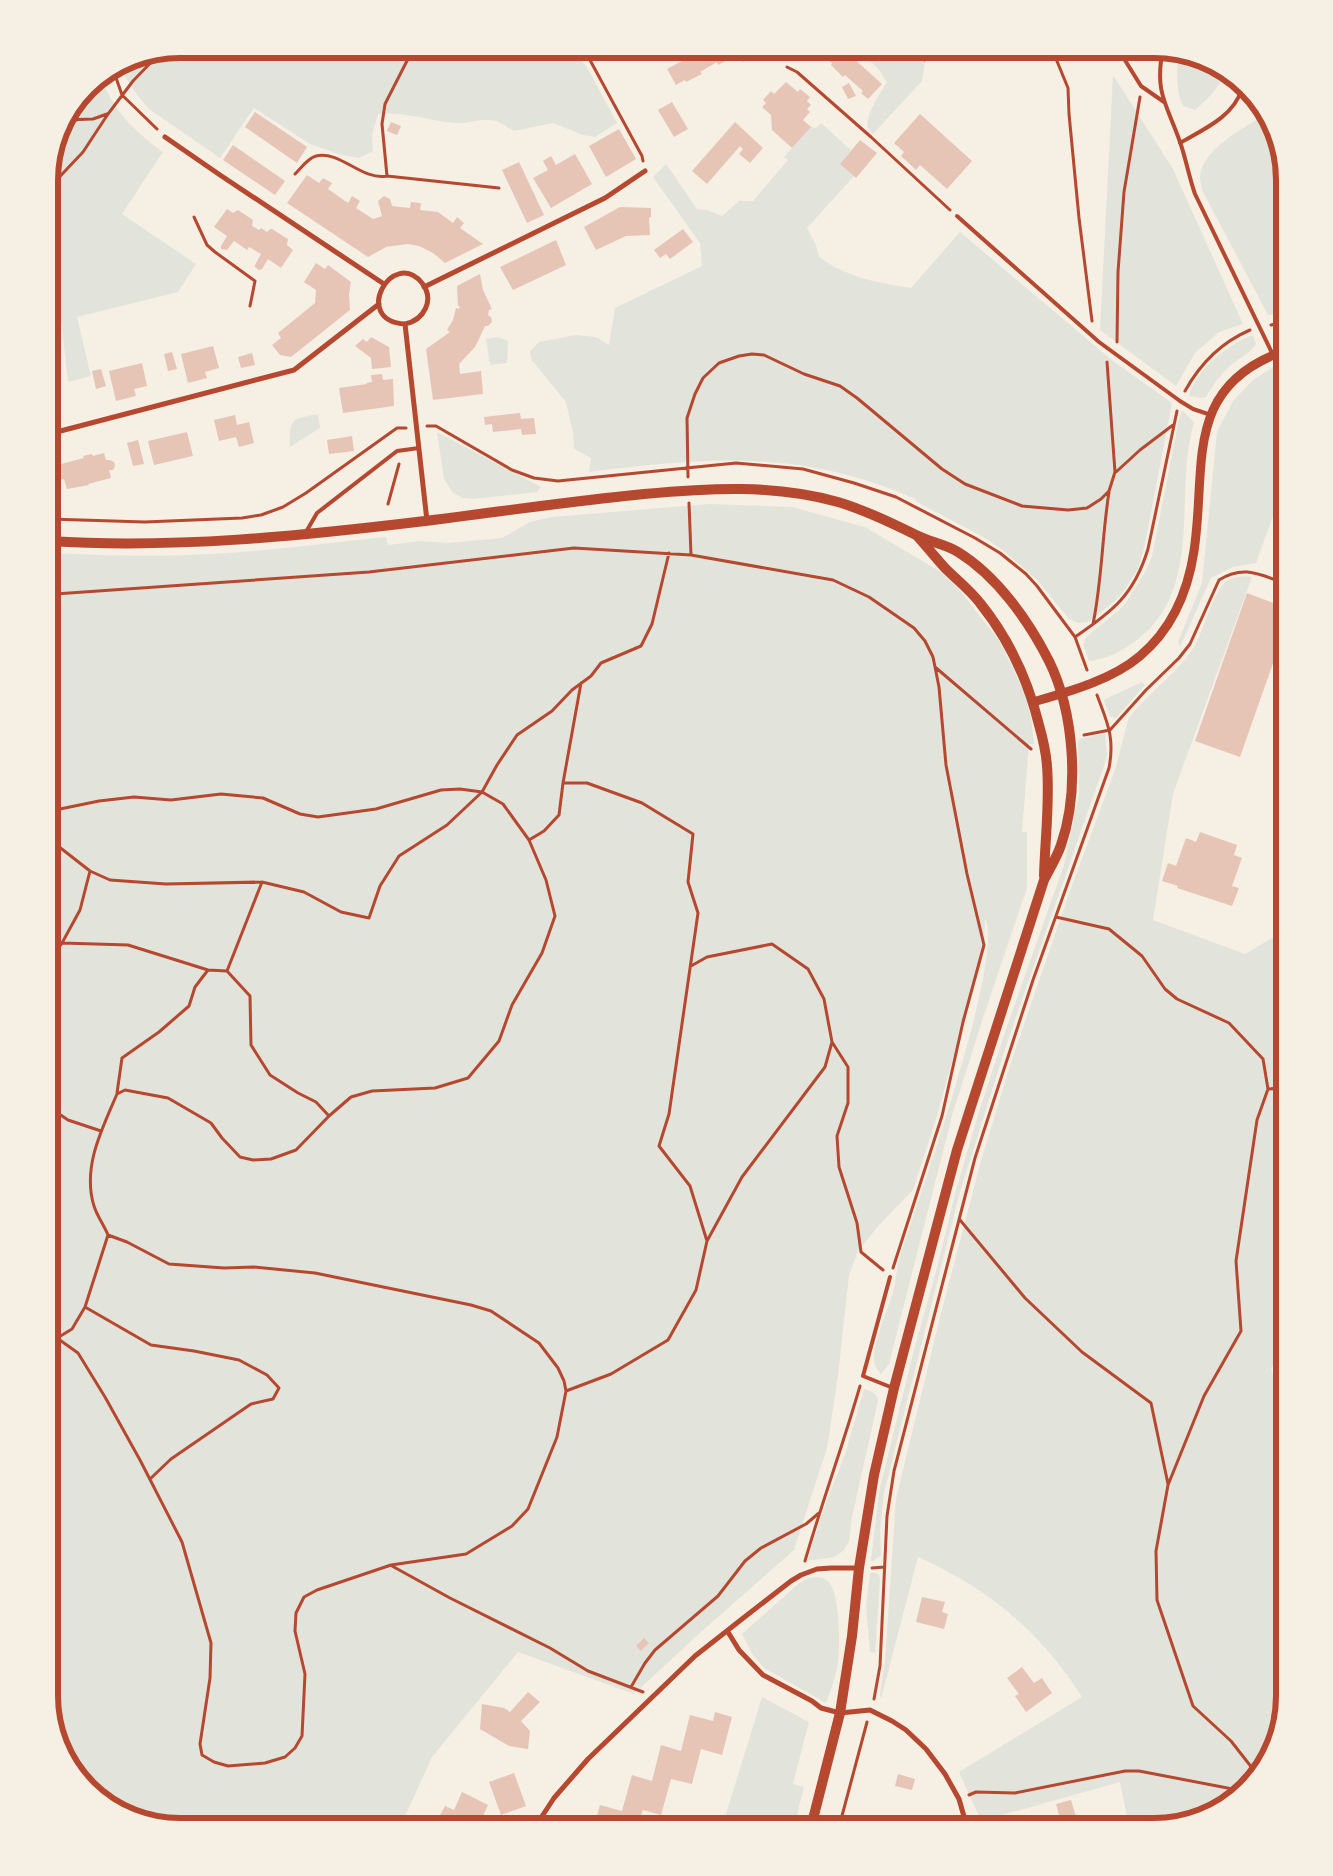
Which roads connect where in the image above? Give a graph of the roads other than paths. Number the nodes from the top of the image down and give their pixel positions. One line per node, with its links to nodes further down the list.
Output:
1 (1124, 58): 4 (lane)
2 (1163, 58): 4 (lane)
3 (1240, 93): 6 (lane)
4 (1164, 102): 6 (lane)
5 (165, 137): 9 (street)
6 (1180, 143): 13 (lane)
7 (645, 171): 10 (street)
8 (956, 216): 14 (lane)
9 (384, 284): 10 (street); 11 (street)
10 (424, 287): 12 (street)
11 (379, 304): 12 (street); 15 (street)
12 (405, 324): 16 (street)
13 (1274, 355): 14 (street)
14 (1211, 415): 21 (street)
15 (58, 432)
16 (419, 448): 17 (street); 18 (lane)
17 (427, 521): 18 (main road); 19 (main road)
18 (305, 534): 20 (main road)
19 (917, 536): 21 (main road); 22 (main road)
20 (58, 540)
21 (1062, 694): 22 (street); 23 (main road)
22 (1033, 702): 23 (main road)
23 (1044, 880): 25 (main road)
24 (890, 1277): 25 (lane)
25 (894, 1388): 26 (main road)
26 (858, 1568): 27 (street); 28 (main road)
27 (728, 1632): 28 (street); 29 (street)
28 (840, 1713): 30 (main road); 31 (street)
29 (541, 1818)
30 (813, 1818)
31 (964, 1818)

